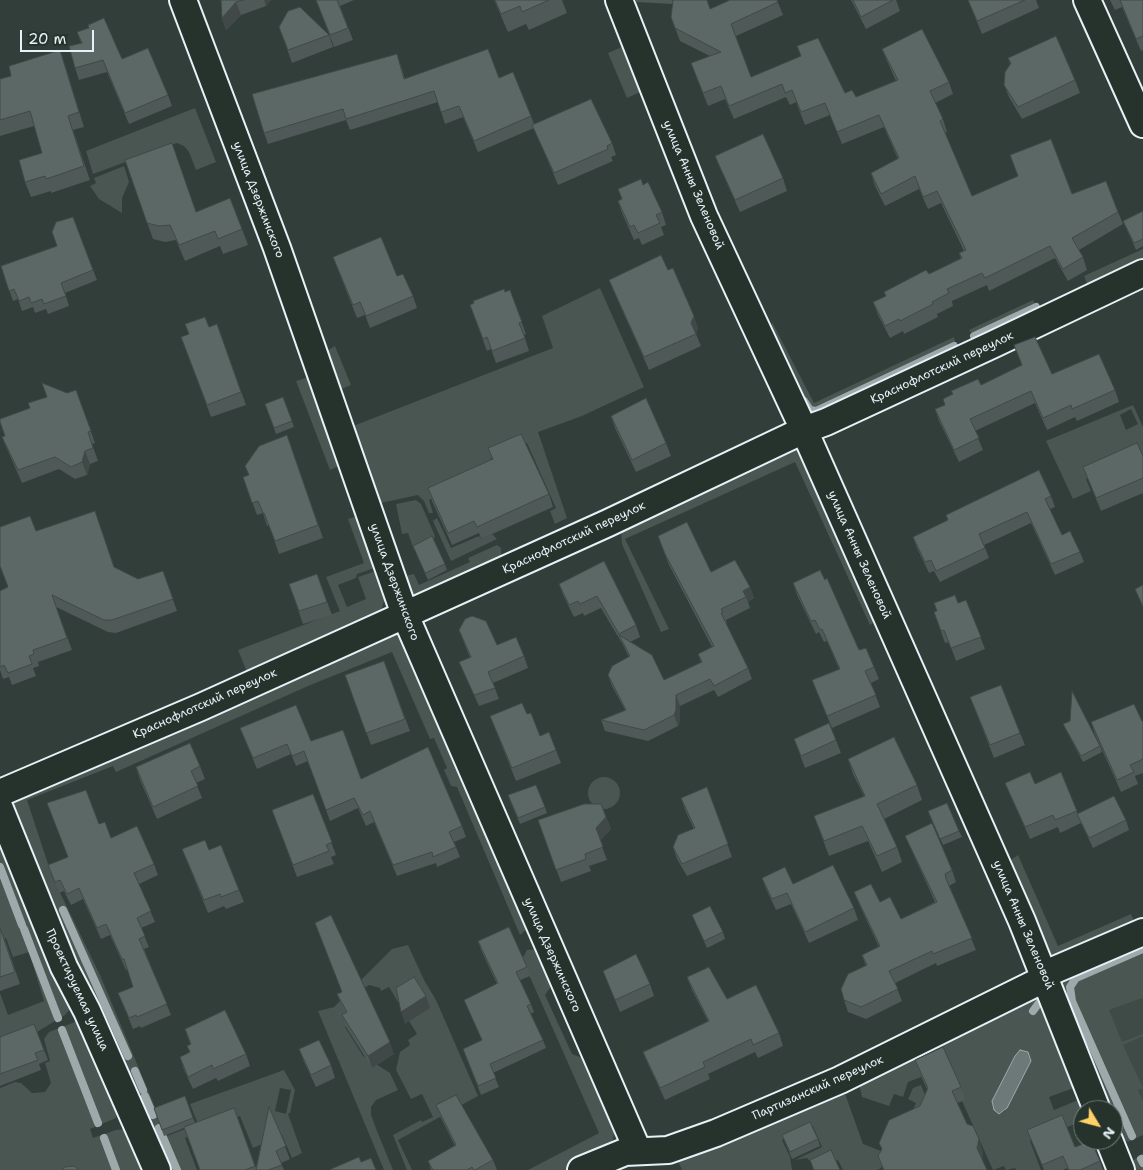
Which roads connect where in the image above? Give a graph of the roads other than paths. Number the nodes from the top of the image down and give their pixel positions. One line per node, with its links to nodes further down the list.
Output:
1 (184, 0): 7 (street, улица Дзержинского)
2 (619, 0): 6 (street, улица Анны Зеленовой)
3 (1088, 0): 4 (street)
4 (1143, 124)
5 (1143, 273): 6 (street, Краснофлотский переулок)
6 (804, 430): 7 (street, Краснофлотский переулок); 11 (street, улица Анны Зеленовой)
7 (405, 615): 8 (street, Краснофлотский переулок); 14 (street, улица Дзержинского)
8 (0, 793)
9 (0, 809): 15 (street, Проектируемая улица)
10 (1143, 932): 11 (street, Партизанский переулок)
11 (1045, 976): 12 (street, улица Анны Зеленовой); 14 (street, Партизанский переулок)
12 (1093, 1100)
13 (1113, 1150): 17 (street)
14 (638, 1151): 16 (street, Партизанский переулок)
15 (157, 1170)
16 (581, 1170)
17 (1121, 1170)

